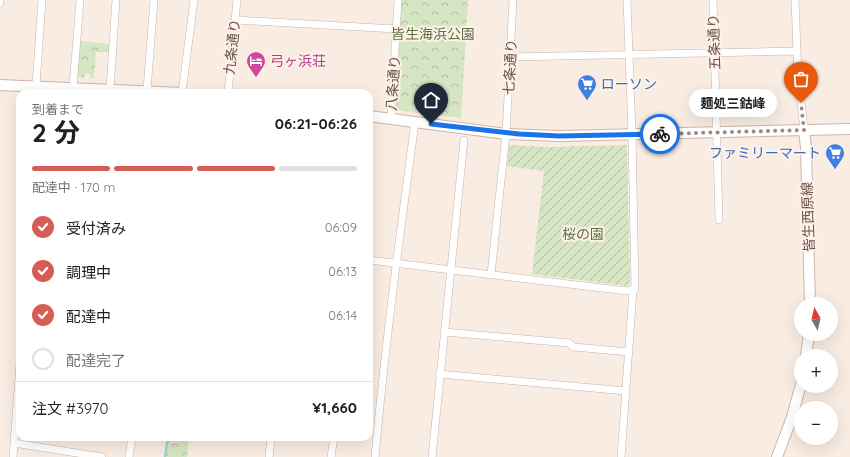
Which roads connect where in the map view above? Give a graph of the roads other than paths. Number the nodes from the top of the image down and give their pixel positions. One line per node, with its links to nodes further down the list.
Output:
1 (0, 0): 13 (street)
2 (42, 0): 22 (street)
3 (80, 0): 21 (street)
4 (116, 0): 23 (street)
5 (154, 0): 24 (street)
6 (194, 0): 25 (street)
7 (237, 0): 14 (street, 九条通り)
8 (398, 0): 15 (street, 八条通り)
9 (513, 0): 19 (street, 七条通り)
10 (627, 0): 18 (street)
11 (713, 0): 17 (street, 五条通り)
12 (795, 0): 16 (street)
13 (0, 3)
14 (235, 20): 15 (street); 26 (street, 九条通り)
15 (396, 29): 28 (street, 八条通り)
16 (796, 51): 17 (street); 31 (street)
17 (715, 52): 18 (street); 32 (street, 五条通り)
18 (629, 54): 19 (street); 34 (street)
19 (510, 57): 33 (street, 七条通り)
20 (0, 85): 22 (main road)
21 (73, 87): 22 (main road); 23 (main road)
22 (40, 89)
23 (110, 89)
24 (147, 89)
25 (183, 89)
26 (228, 89)
27 (373, 117): 28 (main road)
28 (391, 119): 29 (main road)
29 (415, 122): 33 (main road); 38 (street)
30 (850, 129): 31 (main road)
31 (804, 130): 32 (main road); 42 (main road, 皆生西原線)
32 (717, 132): 34 (main road); 36 (street, 五条通り)
33 (506, 134): 34 (main road); 40 (street, 七条通り)
34 (632, 134): 41 (street)
35 (464, 140): 39 (street)
36 (720, 220)
37 (373, 260): 38 (street)
38 (396, 263): 39 (street); 58 (street)
39 (450, 270): 40 (street); 43 (street)
40 (491, 274): 41 (street)
41 (633, 291): 44 (street)
42 (810, 297)
43 (444, 332): 44 (street); 45 (street)
44 (629, 352): 46 (street)
45 (439, 374): 46 (street); 59 (street)
46 (626, 391): 60 (street)
47 (799, 393): 61 (main road)
48 (16, 416): 52 (street)
49 (131, 441): 55 (street)
50 (271, 441): 56 (street)
51 (333, 441): 57 (street)
52 (14, 443): 53 (street); 54 (street)
53 (13, 457)
54 (102, 457)
55 (129, 457)
56 (269, 457)
57 (330, 457)
58 (375, 457)
59 (432, 457)
60 (621, 457)
61 (777, 457)

